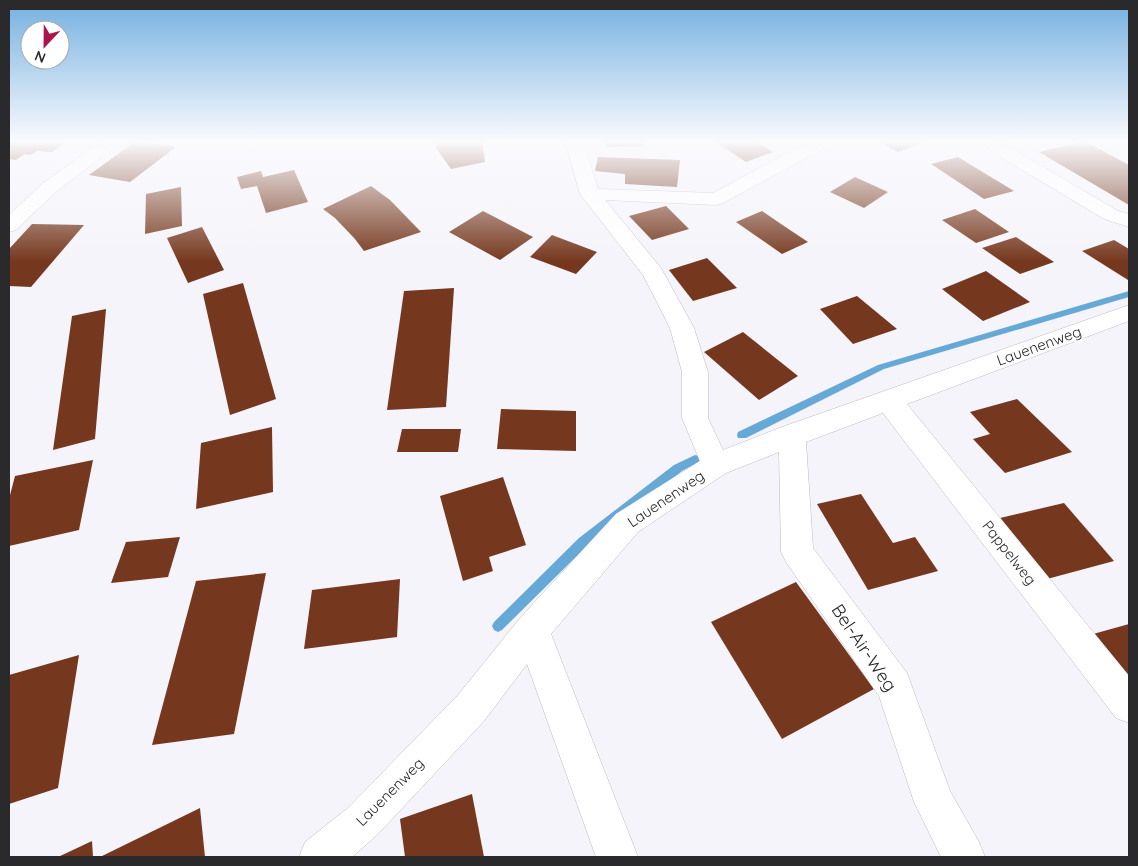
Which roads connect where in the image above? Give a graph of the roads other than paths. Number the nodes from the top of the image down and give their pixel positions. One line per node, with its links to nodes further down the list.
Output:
1 (58, 181): 7 (street)
2 (586, 181): 5 (street)
3 (749, 181): 5 (street)
4 (1054, 181): 6 (street)
5 (590, 194): 11 (street)
6 (1129, 221)
7 (9, 226)
8 (1129, 313): 9 (street, Lauenenweg)
9 (889, 401): 10 (street, Lauenenweg); 13 (street, Pappelweg)
10 (792, 436): 11 (street, Lauenenweg); 16 (street, Bel-Air-Weg)
11 (716, 465): 12 (street, Lauenenweg)
12 (532, 630): 14 (street, Lauenenweg); 15 (street)
13 (1129, 705)
14 (320, 857)
15 (617, 857)
16 (964, 857)

